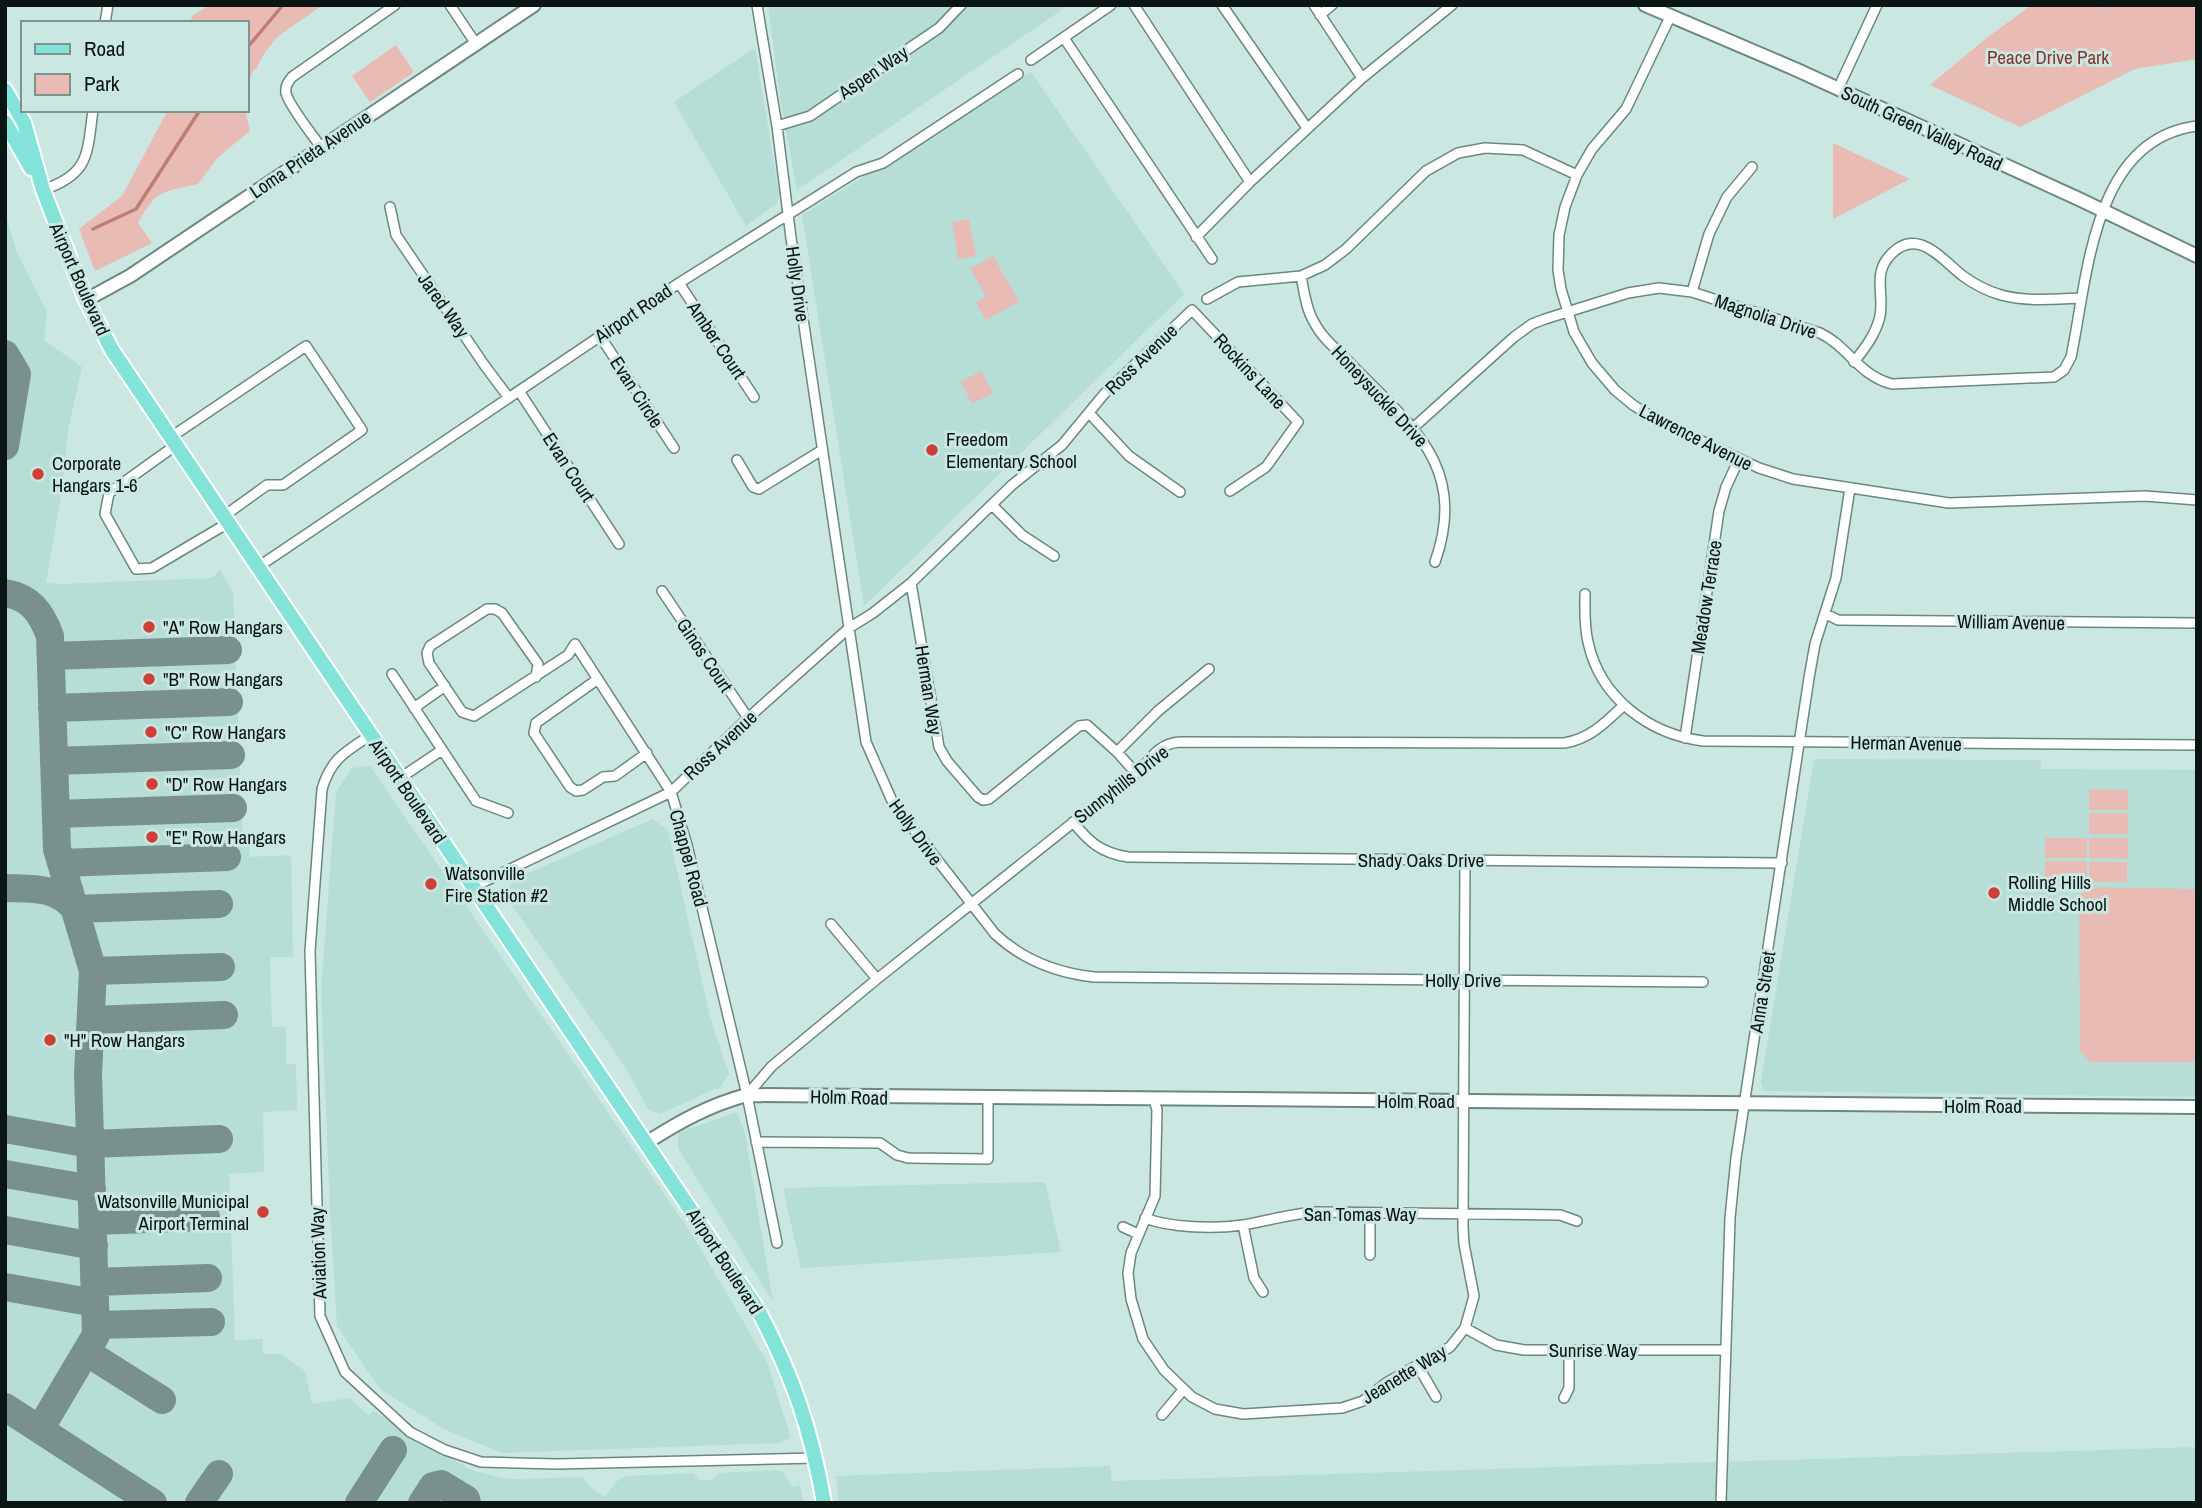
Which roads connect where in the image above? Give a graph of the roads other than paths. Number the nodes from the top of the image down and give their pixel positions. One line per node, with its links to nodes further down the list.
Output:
1 (396, 5): 28 (street)
2 (450, 5): 17 (street)
3 (534, 5): 17 (street, Loma Prieta Avenue)
4 (757, 5): 25 (street, Holly Drive)
5 (961, 5): 25 (street, Aspen Way)
6 (1111, 5): 16 (street)
7 (1134, 5): 31 (street)
8 (1222, 5): 27 (street)
9 (1314, 5): 14 (street)
10 (1332, 5): 14 (street)
11 (1452, 5): 20 (street)
12 (1645, 5): 15 (street, South Green Valley Road)
13 (1877, 5): 21 (street)
14 (1320, 15): 20 (street)
15 (1670, 17): 21 (street, South Green Valley Road); 30 (street, Lawrence Avenue)
16 (1064, 38): 18 (street); 36 (street)
17 (476, 44): 28 (street, Loma Prieta Avenue)
18 (1031, 60)
19 (1018, 74): 35 (street, Airport Road)
20 (1362, 78): 27 (street)
21 (1838, 89): 34 (street, South Green Valley Road)
22 (5, 90): 32 (main road, Airport Boulevard)
23 (93, 112): 32 (street)
24 (5, 122): 32 (main road, Airport Boulevard)
25 (777, 126): 35 (street, Holly Drive)
26 (2197, 126): 34 (street, Magnolia Drive)
27 (1307, 128): 31 (street)
28 (321, 147): 44 (street, Loma Prieta Avenue)
29 (1752, 167): 41 (street)
30 (1577, 175): 39 (street); 46 (street, Lawrence Avenue)
31 (1250, 182): 36 (street)
32 (43, 190): 44 (main road, Airport Boulevard)
33 (390, 207): 51 (street, Jared Way)
34 (2104, 212): 37 (street, South Green Valley Road); 42 (street, Magnolia Drive)
35 (788, 214): 40 (street, Airport Road); 56 (street, Holly Drive)
36 (1196, 237): 38 (street)
37 (2197, 256)
38 (1212, 259)
39 (1301, 276): 43 (street); 53 (street, Honeysuckle Drive)
40 (679, 283): 47 (street, Airport Road); 50 (street, Amber Court)
41 (1692, 292): 46 (street, Magnolia Drive); 48 (street, Magnolia Drive)
42 (2081, 298): 48 (street, Magnolia Drive); 48 (street)
43 (1207, 299)
44 (86, 300): 54 (main road, Airport Boulevard)
45 (1192, 310): 52 (street, Ross Avenue); 60 (street, Rockins Lane)
46 (1568, 313): 53 (street, Magnolia Drive); 57 (street, Lawrence Avenue)
47 (600, 336): 49 (street, Airport Road); 55 (street, Evan Circle)
48 (1854, 362)
49 (519, 391): 51 (street, Airport Road); 65 (street, Evan Court)
50 (754, 397)
51 (509, 398): 68 (street, Airport Road)
52 (1089, 413): 61 (street); 63 (street, Ross Avenue)
53 (1413, 428): 67 (street, Honeysuckle Drive)
54 (174, 441): 64 (main road, Airport Boulevard); 64 (street); 64 (street)
55 (674, 448)
56 (822, 450): 58 (street); 74 (street, Holly Drive)
57 (1739, 459): 59 (street, Lawrence Avenue); 84 (street, Meadow Terrace)
58 (737, 460)
59 (1850, 488): 62 (street, Lawrence Avenue); 72 (street, Anna Street)
60 (1230, 491)
61 (1180, 492)
62 (2197, 500)
63 (992, 505): 66 (street); 69 (street, Ross Avenue)
64 (226, 520): 68 (main road, Airport Boulevard)
65 (619, 544)
66 (1054, 556)
67 (1435, 562)
68 (258, 567): 83 (main road, Airport Boulevard)
69 (911, 583): 74 (street, Ross Avenue); 88 (street, Herman Way)
70 (662, 591): 82 (street, Ginos Court)
71 (1585, 594): 80 (street, Herman Avenue)
72 (1826, 614): 73 (street, William Avenue); 85 (street, Anna Street)
73 (2197, 623)
74 (849, 628): 82 (street, Ross Avenue); 98 (street, Holly Drive)
75 (1209, 669): 88 (street)
76 (392, 674): 81 (street)
77 (536, 677): 78 (street, Chappel Road); 79 (street); 79 (street)
78 (598, 679): 89 (street, Chappel Road); 89 (street)
79 (445, 686): 81 (street)
80 (1624, 705): 84 (street, Herman Avenue); 90 (street, Sunnyhills Drive)
81 (414, 708): 87 (street)
82 (748, 718): 92 (street, Ross Avenue)
83 (371, 736): 91 (main road, Airport Boulevard); 129 (street, Aviation Way)
84 (1685, 738): 85 (street, Herman Avenue)
85 (1799, 741): 86 (street, Herman Avenue); 96 (street, Anna Street)
86 (2197, 745)
87 (442, 750): 91 (street); 93 (street)
88 (1117, 752): 90 (street, Herman Way)
89 (647, 753): 92 (street, Chappel Road)
90 (1135, 772): 94 (street, Sunnyhills Drive)
91 (400, 778): 97 (main road, Airport Boulevard)
92 (671, 792): 97 (street, Ross Avenue); 103 (street, Chappel Road)
93 (508, 813)
94 (1073, 822): 95 (street, Shady Oaks Drive); 98 (street, Sunnyhills Drive)
95 (1465, 860): 96 (street, Shady Oaks Drive); 101 (street, Jeanette Way)
96 (1782, 863): 107 (street, Anna Street)
97 (473, 887): 110 (main road, Airport Boulevard)
98 (970, 905): 100 (street, Sunnyhills Drive); 101 (street, Holly Drive)
99 (831, 924): 100 (street)
100 (877, 979): 103 (street, Sunnyhills Drive)
101 (1465, 980): 102 (street, Holly Drive); 106 (street, Jeanette Way)
102 (1703, 982)
103 (747, 1095): 104 (street, Holm Road); 109 (street, Chappel Road); 110 (street, Holm Road)
104 (988, 1098): 105 (street, Holm Road); 109 (street)
105 (1154, 1100): 106 (street, Holm Road); 113 (street, Jeanette Way)
106 (1464, 1101): 107 (street, Holm Road); 112 (street, Jeanette Way)
107 (1744, 1104): 108 (street, Holm Road); 123 (street, Anna Street)
108 (2197, 1107)
109 (756, 1142): 118 (street, Chappel Road)
110 (646, 1143): 129 (main road, Airport Boulevard)
111 (1370, 1213): 112 (street, San Tomas Way); 115 (street, San Tomas Way); 119 (street)
112 (1463, 1213): 114 (street, San Tomas Way); 121 (street, Jeanette Way)
113 (1144, 1218): 115 (street, San Tomas Way); 117 (street, Jeanette Way)
114 (1577, 1221)
115 (1243, 1225): 120 (street)
116 (1122, 1227): 117 (street)
117 (1138, 1234): 125 (street, Jeanette Way)
118 (777, 1243)
119 (1370, 1255)
120 (1263, 1292)
121 (1465, 1328): 122 (street, Sunrise Way); 124 (street, Jeanette Way)
122 (1569, 1350): 123 (street, Sunrise Way); 127 (street)
123 (1725, 1350): 131 (street, Anna Street)
124 (1418, 1366): 125 (street, Jeanette Way); 126 (street)
125 (1182, 1390): 128 (street)
126 (1436, 1397)
127 (1564, 1398)
128 (1163, 1415)
129 (816, 1458): 130 (main road, Airport Boulevard)
130 (824, 1503)
131 (1721, 1503)

